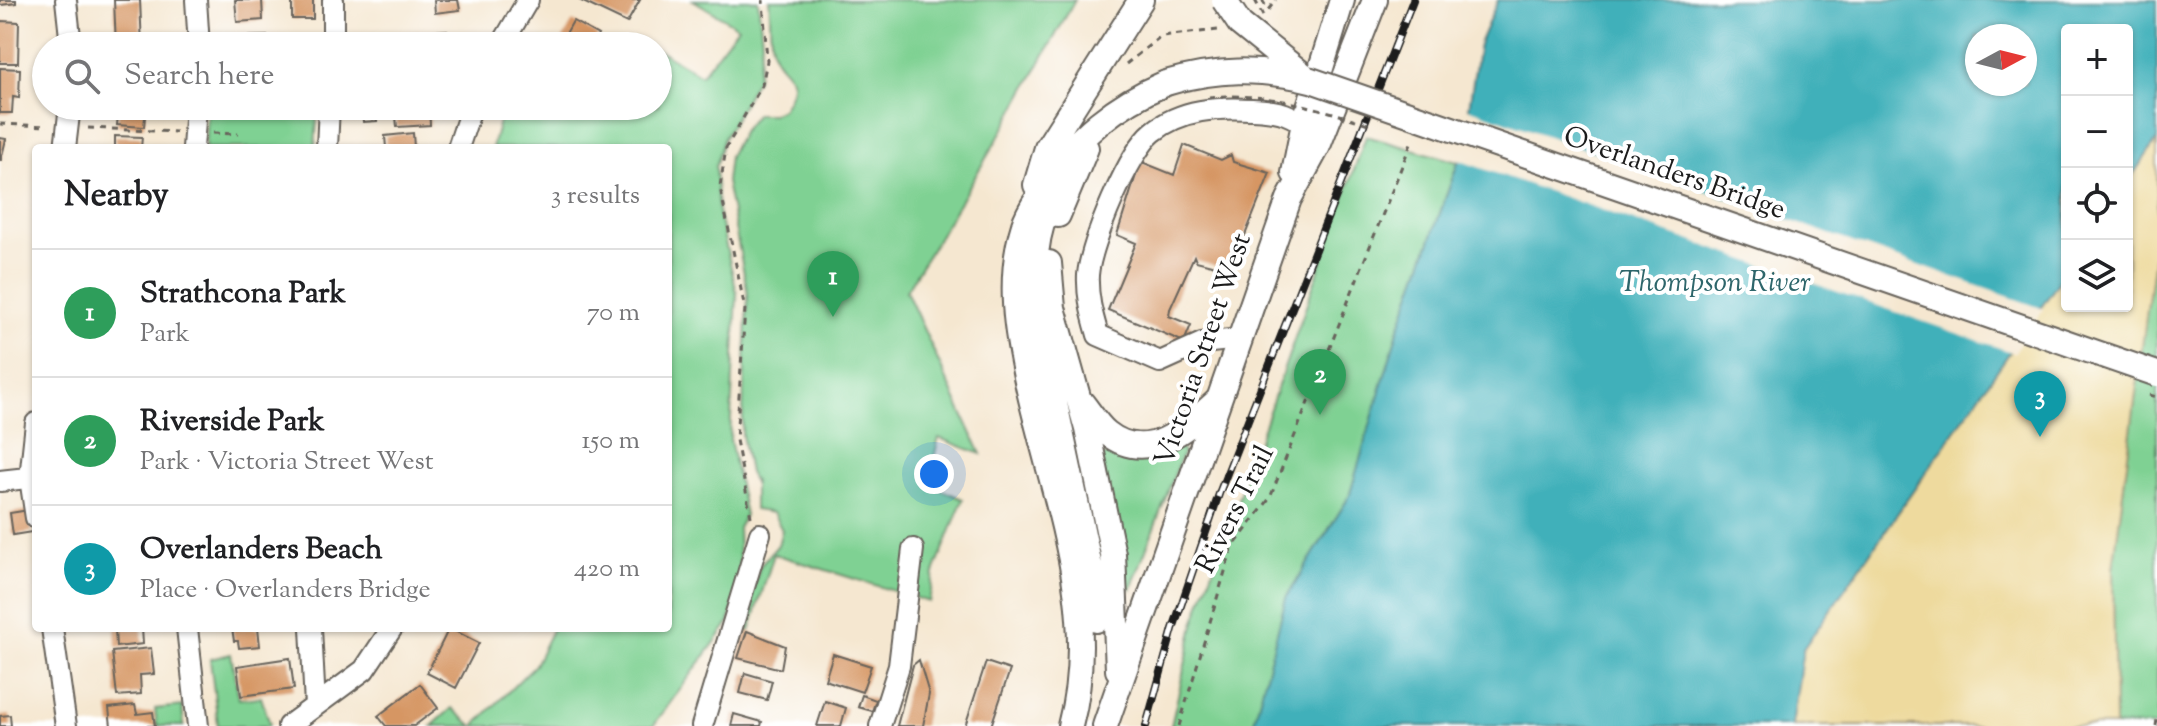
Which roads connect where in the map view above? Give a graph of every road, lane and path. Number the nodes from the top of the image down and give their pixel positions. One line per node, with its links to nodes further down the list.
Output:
1 (66, 0): 15 (street)
2 (196, 0): 16 (street)
3 (333, 0): 17 (street)
4 (528, 0): 18 (street)
5 (763, 0): 49 (path)
6 (1141, 0): 42 (main road)
7 (1224, 0): 20 (main road, bridge)
8 (1262, 0): 9 (path)
9 (1276, 0)
10 (1334, 0): 13 (main road)
11 (1342, 0): 13 (main road)
12 (1375, 0): 39 (main road, Victoria Street West)
13 (1333, 28): 27 (main road)
14 (1219, 30): 19 (path)
15 (69, 32)
16 (198, 32)
17 (333, 32)
18 (509, 32)
19 (1157, 38)
20 (1311, 80): 26 (main road, Overlanders Bridge, bridge); 44 (main road, Overlanders Bridge, bridge)
21 (1209, 97): 30 (path, bridge)
22 (69, 120): 29 (street)
23 (195, 120): 36 (street)
24 (328, 120): 37 (street)
25 (467, 120): 38 (street)
26 (1101, 122): 40 (main road); 42 (main road)
27 (1304, 123): 39 (street); 41 (main road); 43 (street)
28 (0, 124): 29 (path)
29 (68, 127): 31 (path); 35 (street)
30 (1382, 128)
31 (176, 132)
32 (209, 133): 33 (path)
33 (238, 134)
34 (1412, 138): 66 (path, Rivers Trail)
35 (66, 144)
36 (193, 144)
37 (327, 144)
38 (459, 144)
39 (1318, 146): 41 (main road, Victoria Street West)
40 (1086, 148): 45 (main road); 64 (main road)
41 (1289, 199): 43 (main road, Victoria Street West)
42 (1025, 220): 63 (main road)
43 (1239, 339): 46 (main road, Victoria Street West)
44 (2157, 374)
45 (1078, 398): 46 (main road); 55 (main road)
46 (1217, 401): 55 (main road, Victoria Street West)
47 (32, 477): 48 (street)
48 (0, 481)
49 (760, 534): 61 (street)
50 (913, 549): 62 (street)
51 (53, 632): 58 (street)
52 (187, 632): 59 (street)
53 (311, 632): 56 (street)
54 (389, 632): 56 (street)
55 (1119, 685): 65 (main road, Victoria Street West)
56 (315, 706): 60 (street)
57 (2157, 719): 67 (path)
58 (66, 726)
59 (198, 726)
60 (288, 726)
61 (702, 726)
62 (880, 726)
63 (1070, 726)
64 (1088, 726)
65 (1105, 726)
66 (1179, 726)
67 (2156, 726)

